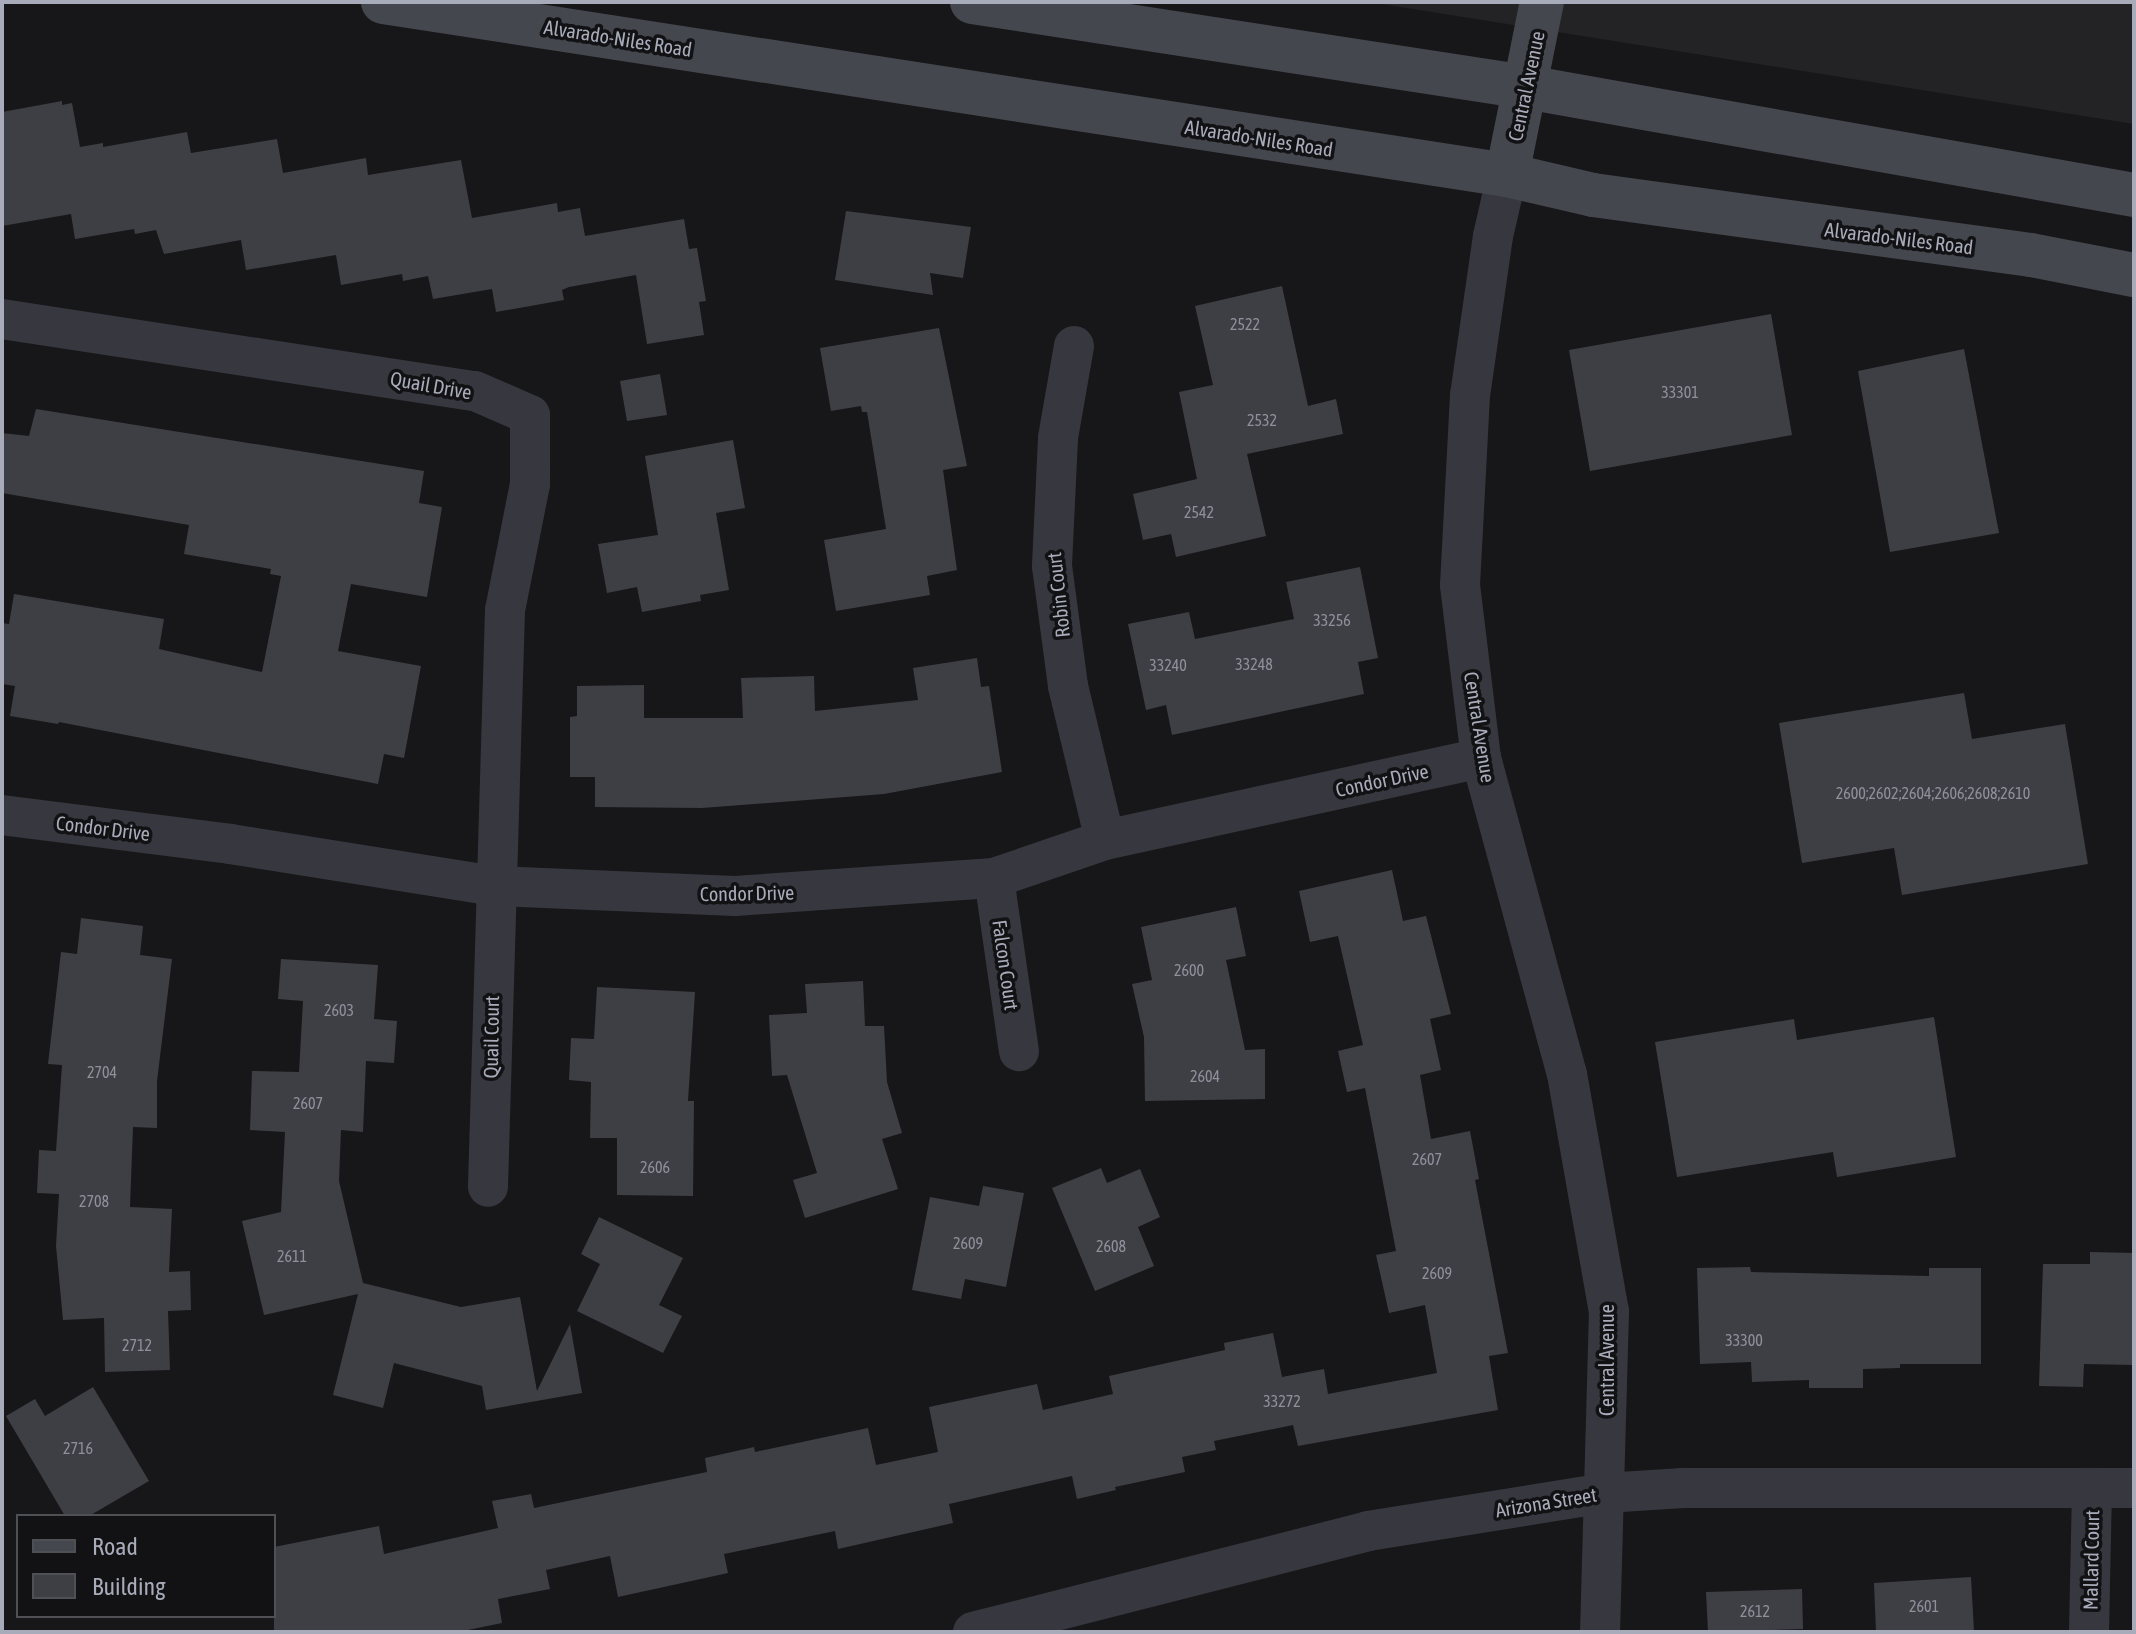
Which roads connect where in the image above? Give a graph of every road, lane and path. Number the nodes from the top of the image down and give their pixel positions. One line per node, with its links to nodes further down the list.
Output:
1 (383, 2): 5 (main road, Alvarado-Niles Road)
2 (972, 2): 4 (main road)
3 (1542, 2): 4 (main road, Central Avenue)
4 (1526, 87): 5 (main road, Central Avenue); 6 (main road)
5 (1507, 175): 7 (main road, Alvarado-Niles Road); 10 (street, Central Avenue)
6 (2134, 195)
7 (2134, 275)
8 (2, 319): 14 (street, Quail Drive)
9 (1074, 346): 12 (street, Robin Court)
10 (1481, 758): 12 (street, Condor Drive); 19 (street, Central Avenue)
11 (2, 815): 14 (street, Condor Drive)
12 (1105, 840): 13 (street, Condor Drive)
13 (994, 878): 14 (street, Condor Drive); 15 (street, Falcon Court)
14 (495, 886): 16 (street, Quail Court)
15 (1019, 1051)
16 (488, 1187)
17 (2092, 1488): 18 (street, Arizona Street); 19 (street, Arizona Street); 22 (street, Mallard Court)
18 (2134, 1488)
19 (1605, 1493): 20 (street, Arizona Street); 21 (street, Central Avenue)
20 (995, 1630)
21 (1600, 1632)
22 (2089, 1632)

